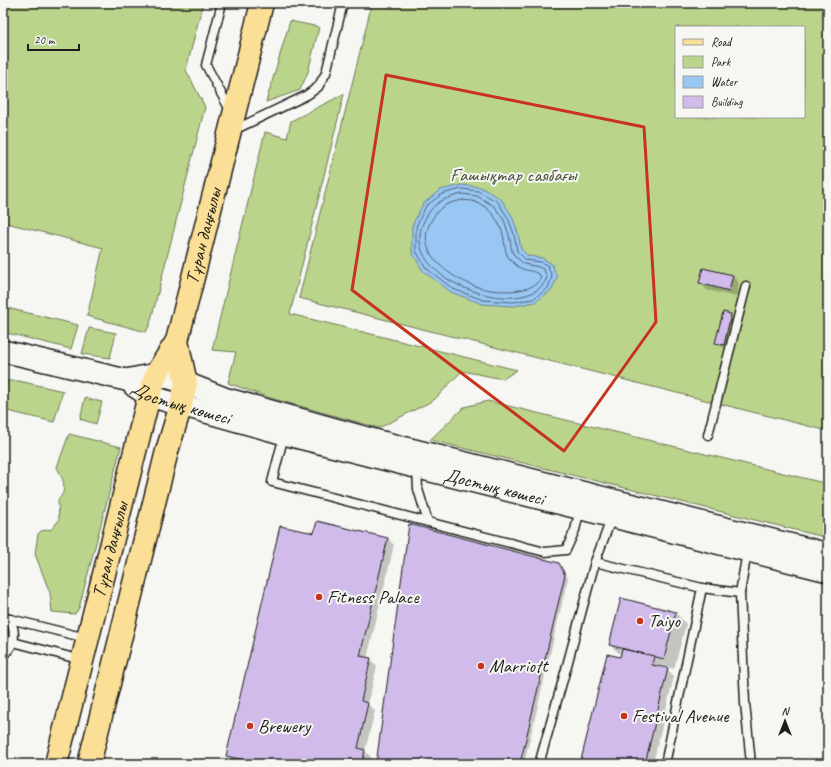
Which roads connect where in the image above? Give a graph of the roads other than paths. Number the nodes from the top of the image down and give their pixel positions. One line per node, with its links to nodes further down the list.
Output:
1 (222, 3): 4 (lane)
2 (262, 3): 4 (main road, Тұран даңғылы)
3 (343, 3): 4 (lane)
4 (232, 124): 6 (main road, Тұран даңғылы)
5 (746, 286): 14 (lane)
6 (177, 341): 8 (main road, Тұран даңғылы); 10 (main road, Тұран даңғылы)
7 (3, 351): 9 (street)
8 (156, 374): 9 (street, Достық көшесі); 10 (street, Достық көшесі); 11 (main road, Тұран даңғылы)
9 (126, 380): 11 (street, Достық көшесі)
10 (186, 382): 12 (main road, Тұран даңғылы); 17 (street, Достық көшесі)
11 (149, 396): 12 (street, Достық көшесі); 26 (main road, Тұран даңғылы)
12 (181, 405): 13 (street, Достық көшесі); 31 (main road, Тұран даңғылы)
13 (284, 434): 15 (street, Достық көшесі); 18 (lane)
14 (708, 435)
15 (417, 467): 16 (street, Достық көшесі); 18 (lane)
16 (580, 508): 17 (street, Достық көшесі); 18 (lane)
17 (615, 509): 19 (street, Достық көшесі); 20 (street, Достық көшесі); 21 (lane)
18 (428, 522)
19 (748, 550): 22 (street, Достық көшесі); 24 (lane)
20 (828, 554)
21 (595, 562): 23 (lane); 32 (lane)
22 (828, 571)
23 (702, 588): 24 (lane); 33 (lane)
24 (740, 593): 34 (lane)
25 (7, 618): 26 (lane); 27 (lane)
26 (87, 639): 29 (main road, Тұран даңғылы)
27 (13, 642): 28 (lane); 29 (lane)
28 (3, 655)
29 (82, 660): 30 (main road, Тұран даңғылы)
30 (56, 764)
31 (89, 764)
32 (538, 764)
33 (665, 764)
34 (751, 764)

